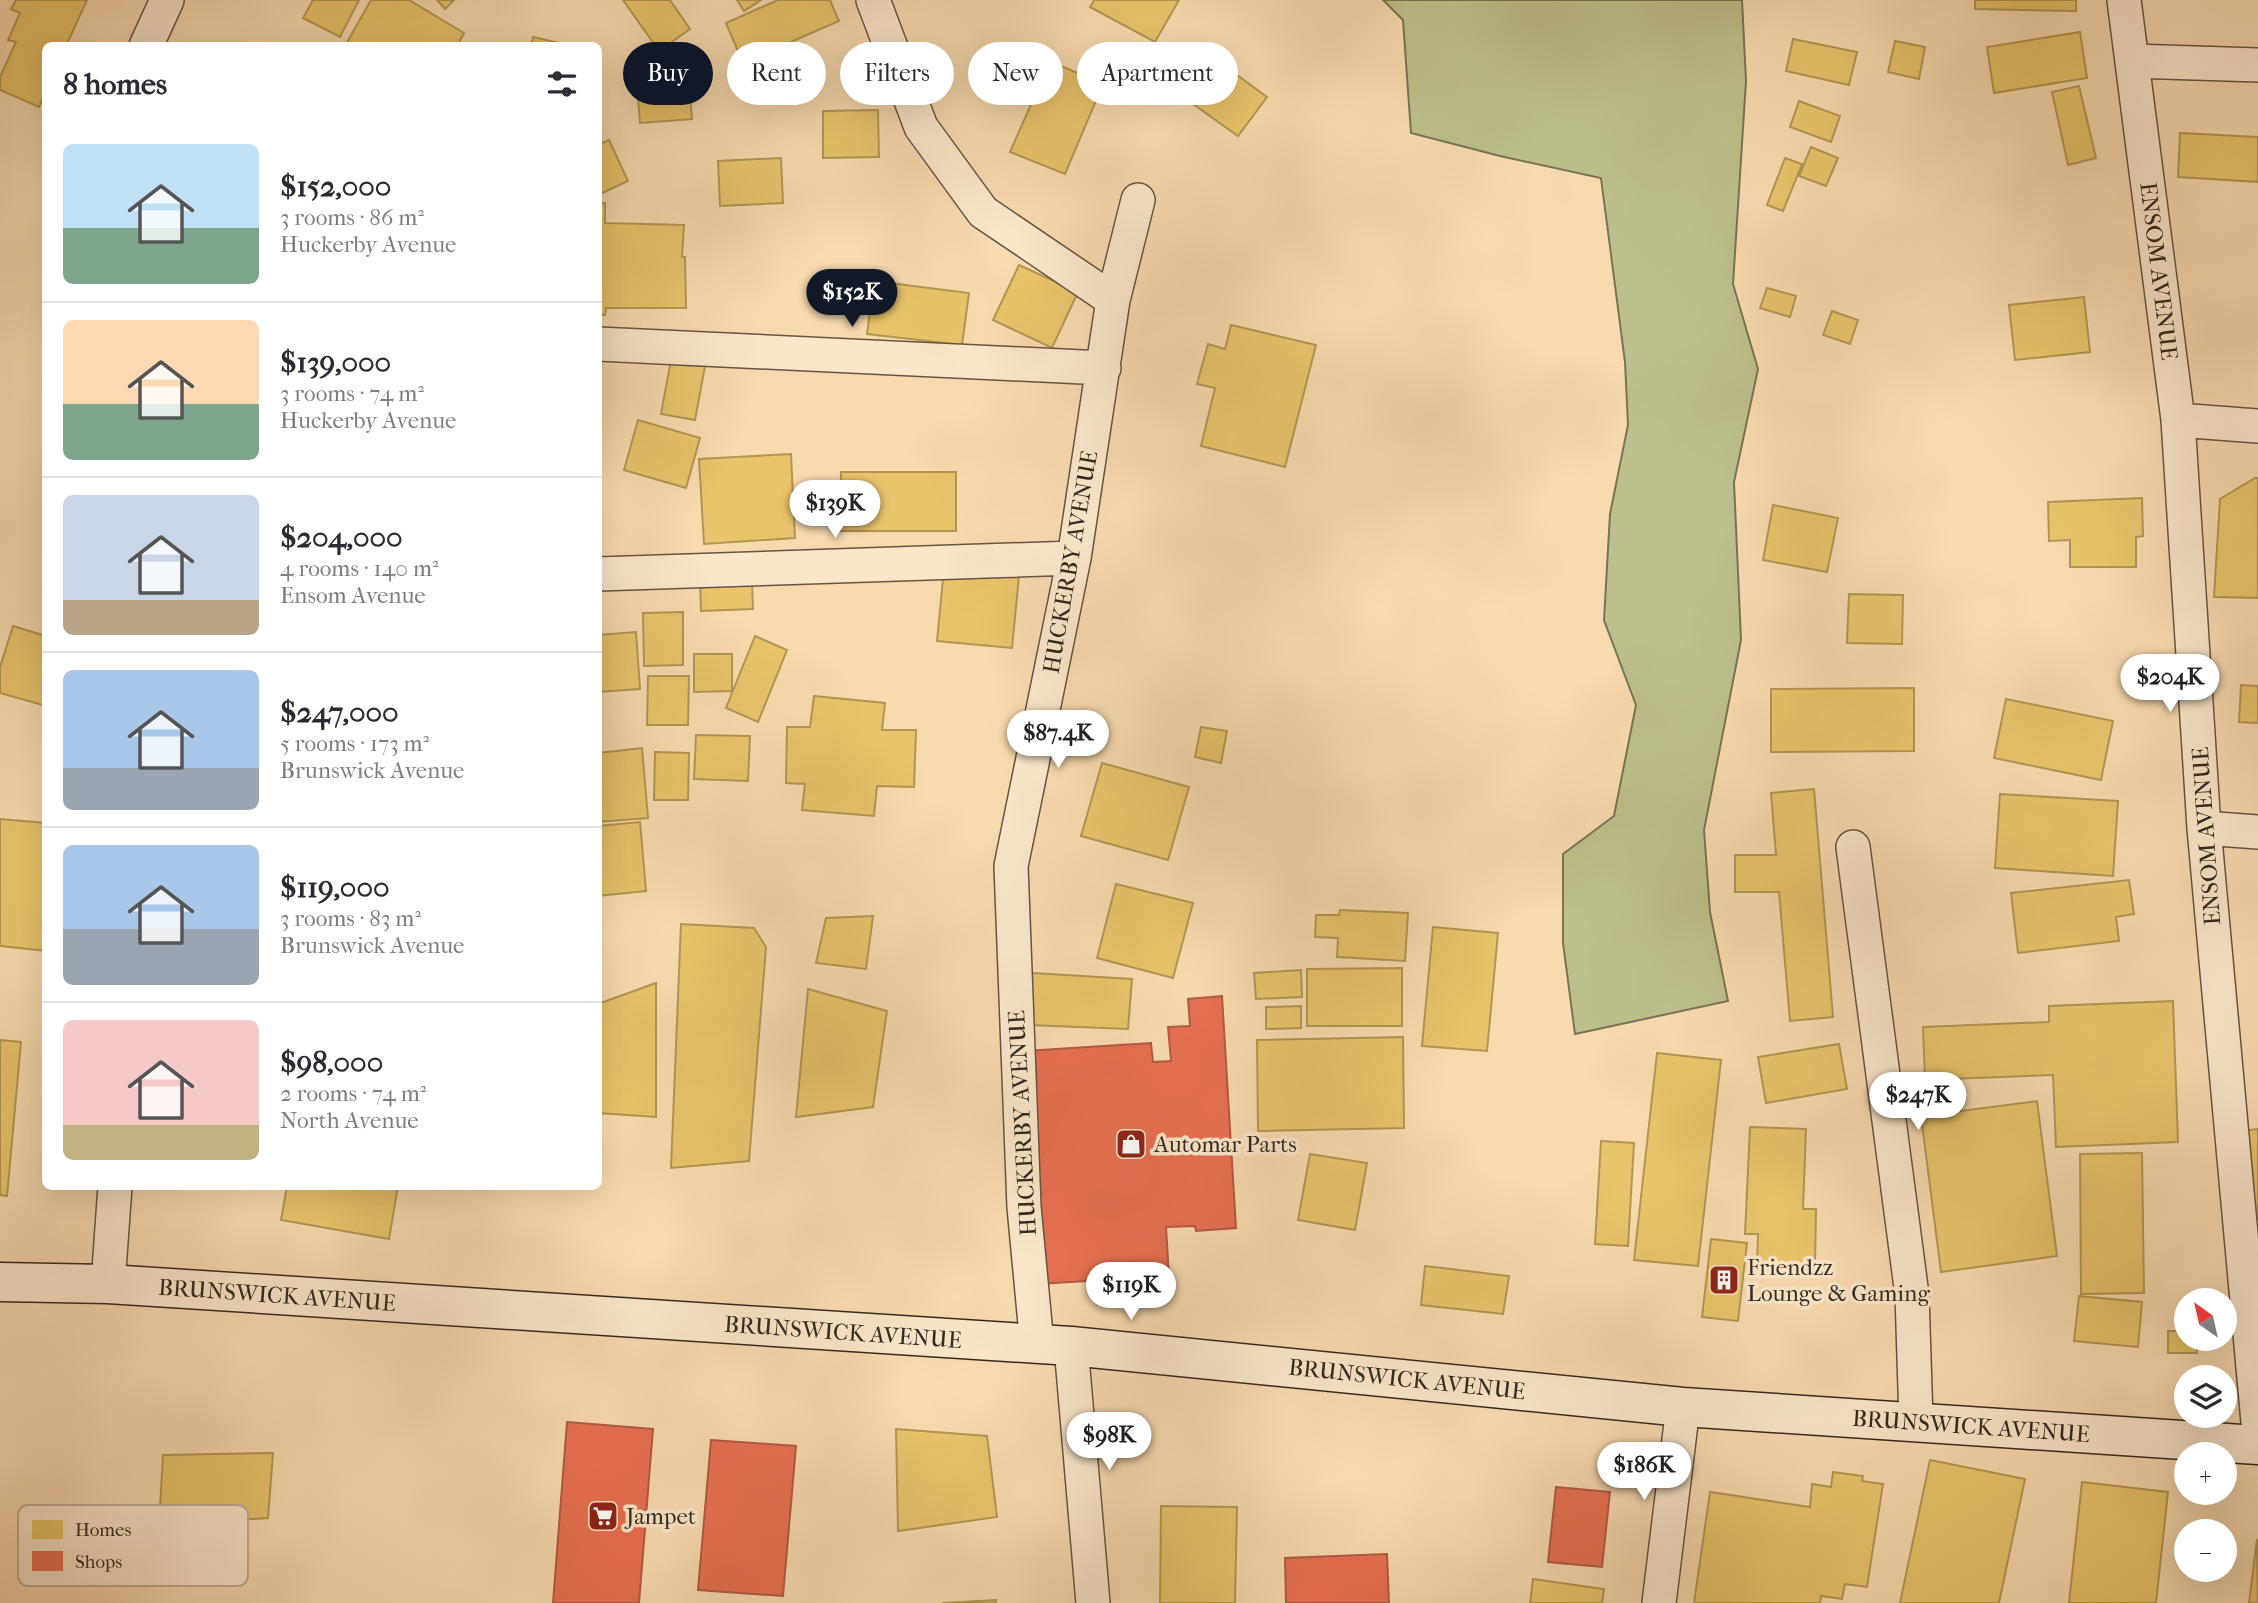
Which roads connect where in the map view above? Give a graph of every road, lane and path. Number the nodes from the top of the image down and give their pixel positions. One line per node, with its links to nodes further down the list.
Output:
1 (167, 0): 4 (street)
2 (873, 0): 8 (street)
3 (2124, 0): 5 (street, ENSOM AVENUE)
4 (148, 42)
5 (2132, 61): 6 (street); 11 (street, ENSOM AVENUE)
6 (2258, 65)
7 (1138, 200): 8 (street, HUCKERBY AVENUE)
8 (1113, 300): 10 (street, HUCKERBY AVENUE)
9 (602, 344): 10 (street)
10 (1104, 368): 13 (street, HUCKERBY AVENUE)
11 (2178, 420): 12 (street); 15 (street, ENSOM AVENUE)
12 (2258, 426)
13 (1074, 558): 14 (street); 21 (street, HUCKERBY AVENUE)
14 (602, 574)
15 (2204, 828): 16 (street); 24 (street, ENSOM AVENUE)
16 (2258, 832)
17 (1853, 847): 23 (street)
18 (115, 1190): 20 (street)
19 (0, 1282): 20 (main road, BRUNSWICK AVENUE)
20 (108, 1284): 21 (main road, BRUNSWICK AVENUE)
21 (1054, 1345): 22 (main road, BRUNSWICK AVENUE); 26 (street, HUCKERBY AVENUE)
22 (1683, 1407): 23 (main road, BRUNSWICK AVENUE); 27 (street)
23 (1916, 1421): 25 (main road, BRUNSWICK AVENUE)
24 (2258, 1422)
25 (2258, 1445)
26 (1093, 1603)
27 (1659, 1603)

